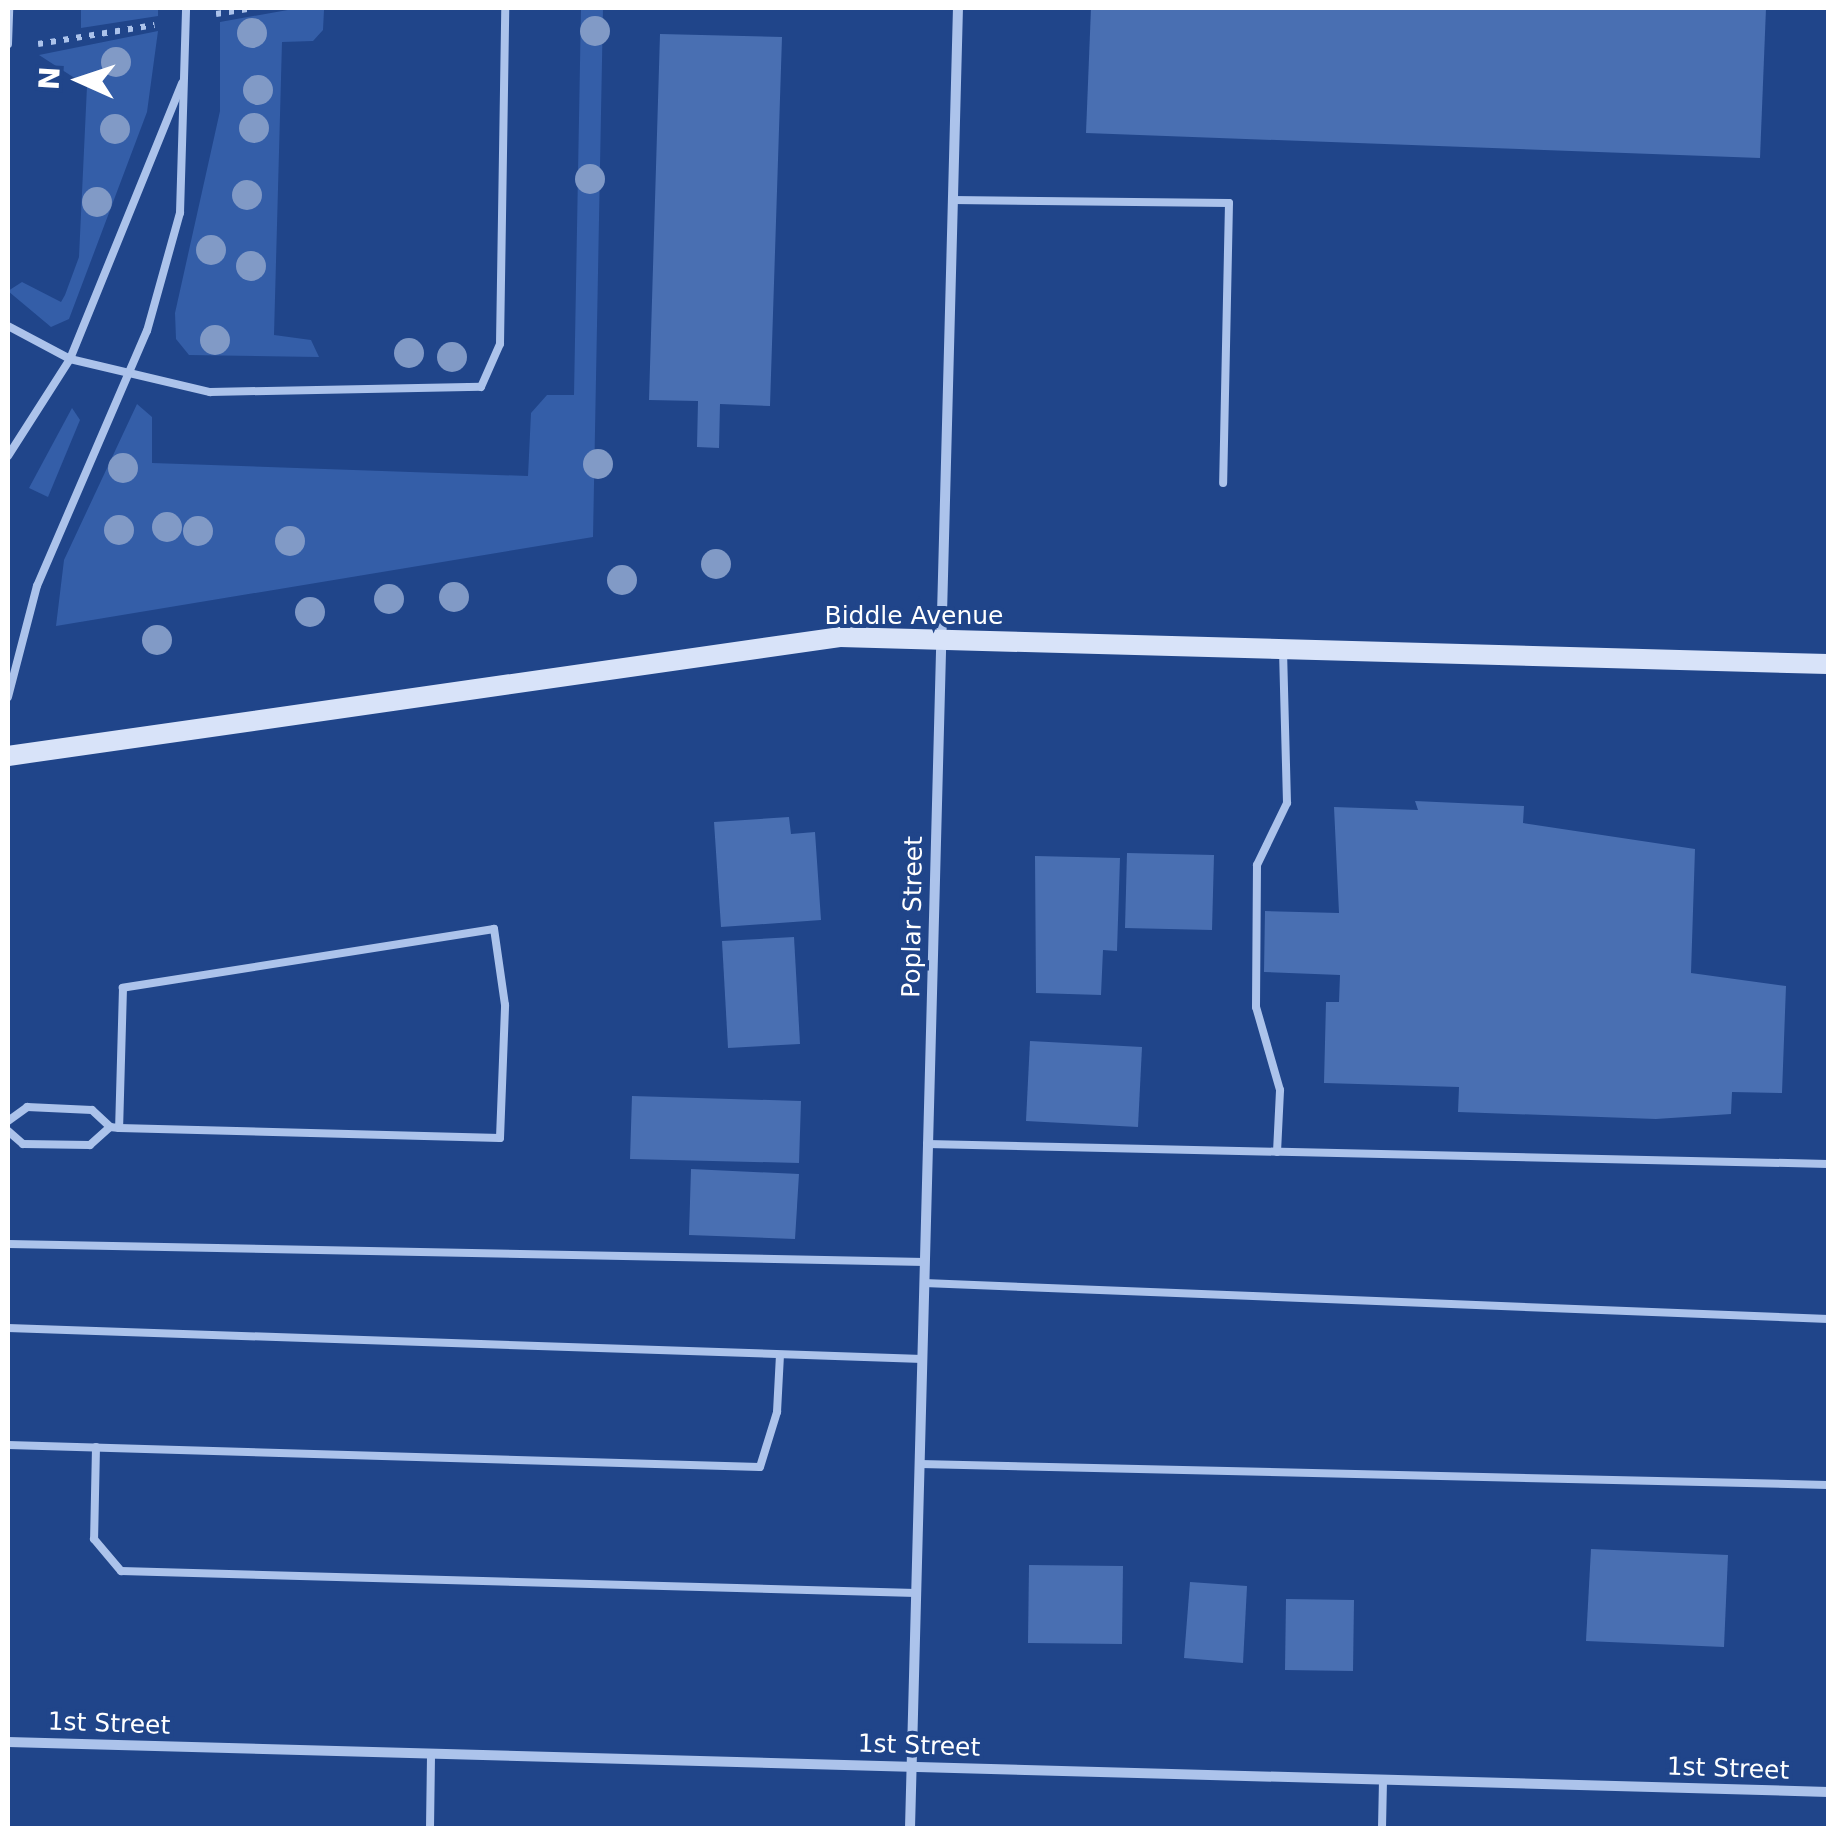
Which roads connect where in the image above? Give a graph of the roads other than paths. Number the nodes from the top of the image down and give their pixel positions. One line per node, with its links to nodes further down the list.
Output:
1 (9, 8): 5 (lane)
2 (186, 8): 6 (lane)
3 (505, 8): 10 (lane)
4 (958, 8): 7 (street, Poplar Street)
5 (8, 44)
6 (185, 74): 9 (lane); 10 (lane)
7 (952, 200): 12 (lane); 13 (street, Poplar Street)
8 (8, 326): 9 (lane)
9 (70, 359): 10 (lane); 11 (lane)
10 (124, 374): 16 (lane)
11 (8, 456)
12 (1223, 483)
13 (940, 640): 14 (main road, Biddle Avenue); 17 (main road, Biddle Avenue); 21 (street, Poplar Street)
14 (1283, 649): 15 (main road, Biddle Avenue); 22 (lane)
15 (1828, 664)
16 (8, 697)
17 (8, 756)
18 (8, 1121): 19 (lane)
19 (114, 1128): 19 (lane); 20 (lane)
20 (8, 1130)
21 (927, 1144): 22 (lane); 25 (street, Poplar Street)
22 (1276, 1152): 23 (lane)
23 (1828, 1164)
24 (8, 1244): 25 (lane)
25 (924, 1262): 26 (street, Poplar Street)
26 (924, 1283): 27 (lane); 30 (street, Poplar Street)
27 (1828, 1319)
28 (8, 1328): 29 (lane)
29 (780, 1355): 30 (lane); 32 (lane)
30 (922, 1360): 33 (street, Poplar Street)
31 (8, 1444): 32 (lane)
32 (96, 1447): 35 (lane)
33 (920, 1464): 34 (lane); 35 (street, Poplar Street)
34 (1828, 1485)
35 (916, 1593): 38 (street, Poplar Street)
36 (8, 1742): 37 (street, 1st Street)
37 (431, 1753): 38 (street, 1st Street); 41 (lane)
38 (912, 1766): 39 (street, 1st Street); 42 (street, Poplar Street)
39 (1384, 1780): 40 (street, 1st Street); 43 (lane)
40 (1828, 1792)
41 (430, 1828)
42 (910, 1828)
43 (1382, 1828)

